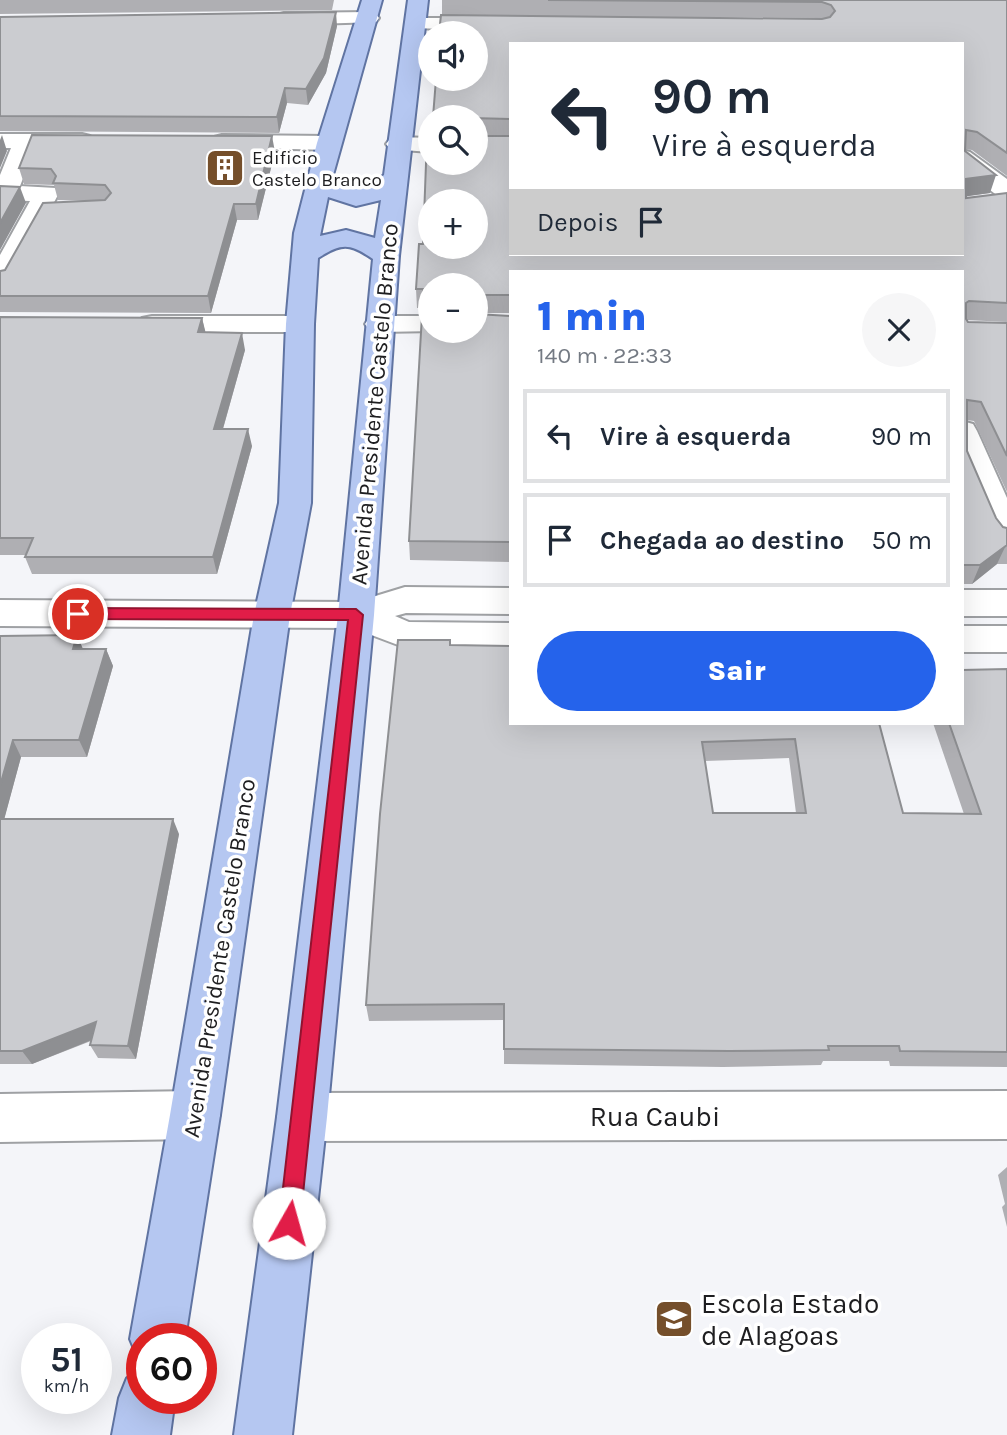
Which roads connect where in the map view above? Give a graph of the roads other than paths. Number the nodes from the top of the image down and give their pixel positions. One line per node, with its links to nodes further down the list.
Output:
1 (371, 9): 3 (street); 9 (main road, Avenida Presidente Castelo Branco)
2 (416, 12): 4 (street); 10 (main road, Avenida Presidente Castelo Branco)
3 (260, 19)
4 (513, 24)
5 (0, 141): 6 (street)
6 (26, 141): 7 (street); 16 (street)
7 (108, 142)
8 (204, 142): 9 (street)
9 (329, 143): 13 (main road, Avenida Presidente Castelo Branco)
10 (398, 144): 11 (street); 14 (main road, Avenida Presidente Castelo Branco)
11 (418, 145)
12 (964, 159): 15 (street)
13 (321, 175): 14 (main road); 17 (main road, Avenida Presidente Castelo Branco)
14 (395, 178): 18 (main road, Avenida Presidente Castelo Branco)
15 (1007, 191)
16 (9, 247): 19 (street)
17 (306, 254): 18 (main road); 21 (main road, Avenida Presidente Castelo Branco)
18 (386, 256): 22 (main road, Avenida Presidente Castelo Branco)
19 (0, 279)
20 (124, 324): 21 (street)
21 (300, 324): 30 (main road, Avenida Presidente Castelo Branco)
22 (379, 324): 23 (street); 31 (main road, Avenida Presidente Castelo Branco)
23 (418, 324)
24 (964, 436): 25 (street)
25 (1007, 536)
26 (509, 601): 31 (street)
27 (964, 603): 28 (street)
28 (1007, 603)
29 (0, 613): 30 (street)
30 (272, 615): 31 (street); 35 (main road, Avenida Presidente Castelo Branco)
31 (356, 615): 32 (street); 37 (main road, Avenida Presidente Castelo Branco)
32 (509, 636)
33 (964, 639): 34 (street)
34 (1007, 639)
35 (195, 1115): 38 (street); 39 (main road, Avenida Presidente Castelo Branco)
36 (1007, 1115): 37 (street, Rua Caubi)
37 (302, 1117): 42 (main road, Avenida Presidente Castelo Branco)
38 (0, 1118)
39 (160, 1323)
40 (144, 1414): 41 (main road)
41 (141, 1435)
42 (263, 1435)

